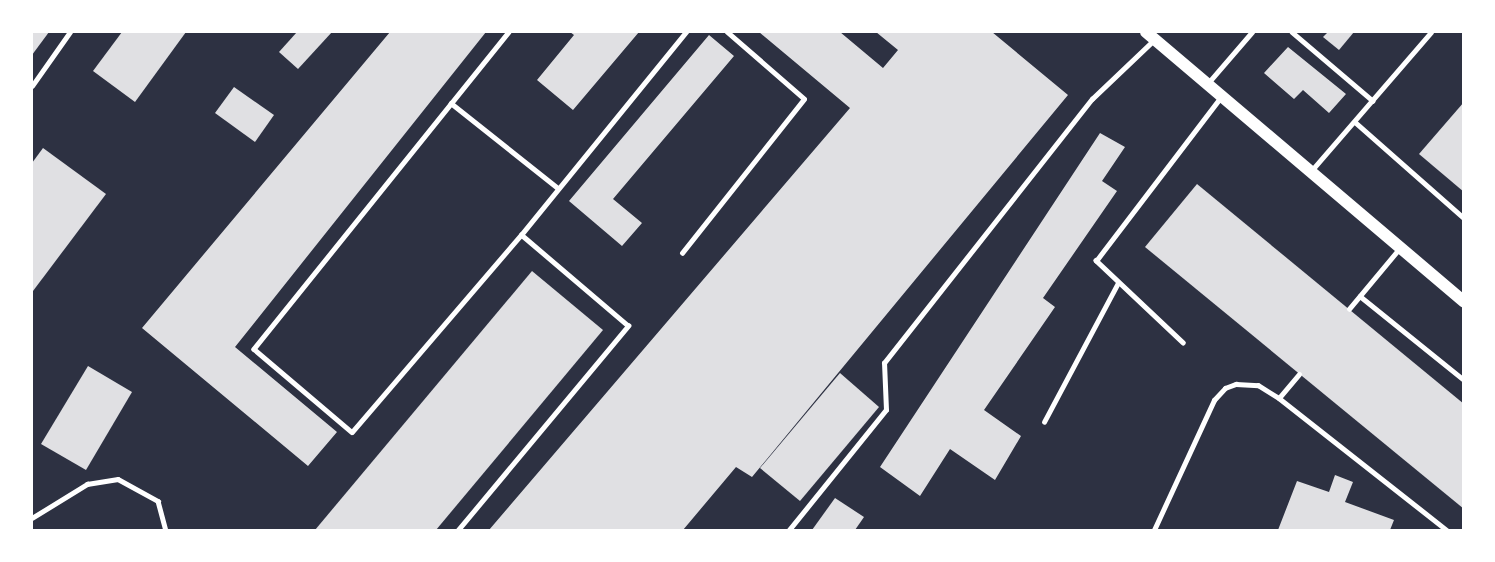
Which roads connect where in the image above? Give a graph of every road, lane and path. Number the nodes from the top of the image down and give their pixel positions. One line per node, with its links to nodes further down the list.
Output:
1 (70, 32): 12 (lane)
2 (509, 32): 15 (lane)
3 (686, 32): 18 (lane)
4 (727, 32): 22 (lane)
5 (1242, 32): 10 (lane)
6 (1252, 32): 10 (lane)
7 (1292, 32): 14 (lane)
8 (1431, 32): 14 (lane)
9 (1150, 35): 11 (main road); 35 (lane)
10 (1247, 37): 11 (lane)
11 (1208, 83): 13 (main road)
12 (32, 86)
13 (1223, 95): 17 (main road); 23 (lane)
14 (1372, 101): 16 (lane)
15 (451, 103): 18 (lane); 20 (lane)
16 (1354, 122): 17 (lane); 19 (lane)
17 (1312, 170): 21 (main road)
18 (558, 188): 20 (lane)
19 (1464, 218)
20 (521, 235): 34 (lane)
21 (1400, 248): 24 (lane); 25 (main road)
22 (682, 253)
23 (1118, 283): 27 (lane); 31 (lane)
24 (1360, 296): 26 (lane); 29 (lane)
25 (1464, 302)
26 (1349, 309)
27 (1183, 343)
28 (1299, 374): 30 (lane)
29 (1463, 378)
30 (1279, 398): 36 (lane); 37 (lane)
31 (1044, 422)
32 (32, 518): 33 (lane)
33 (166, 531)
34 (458, 531)
35 (789, 531)
36 (1154, 531)
37 (1447, 531)

